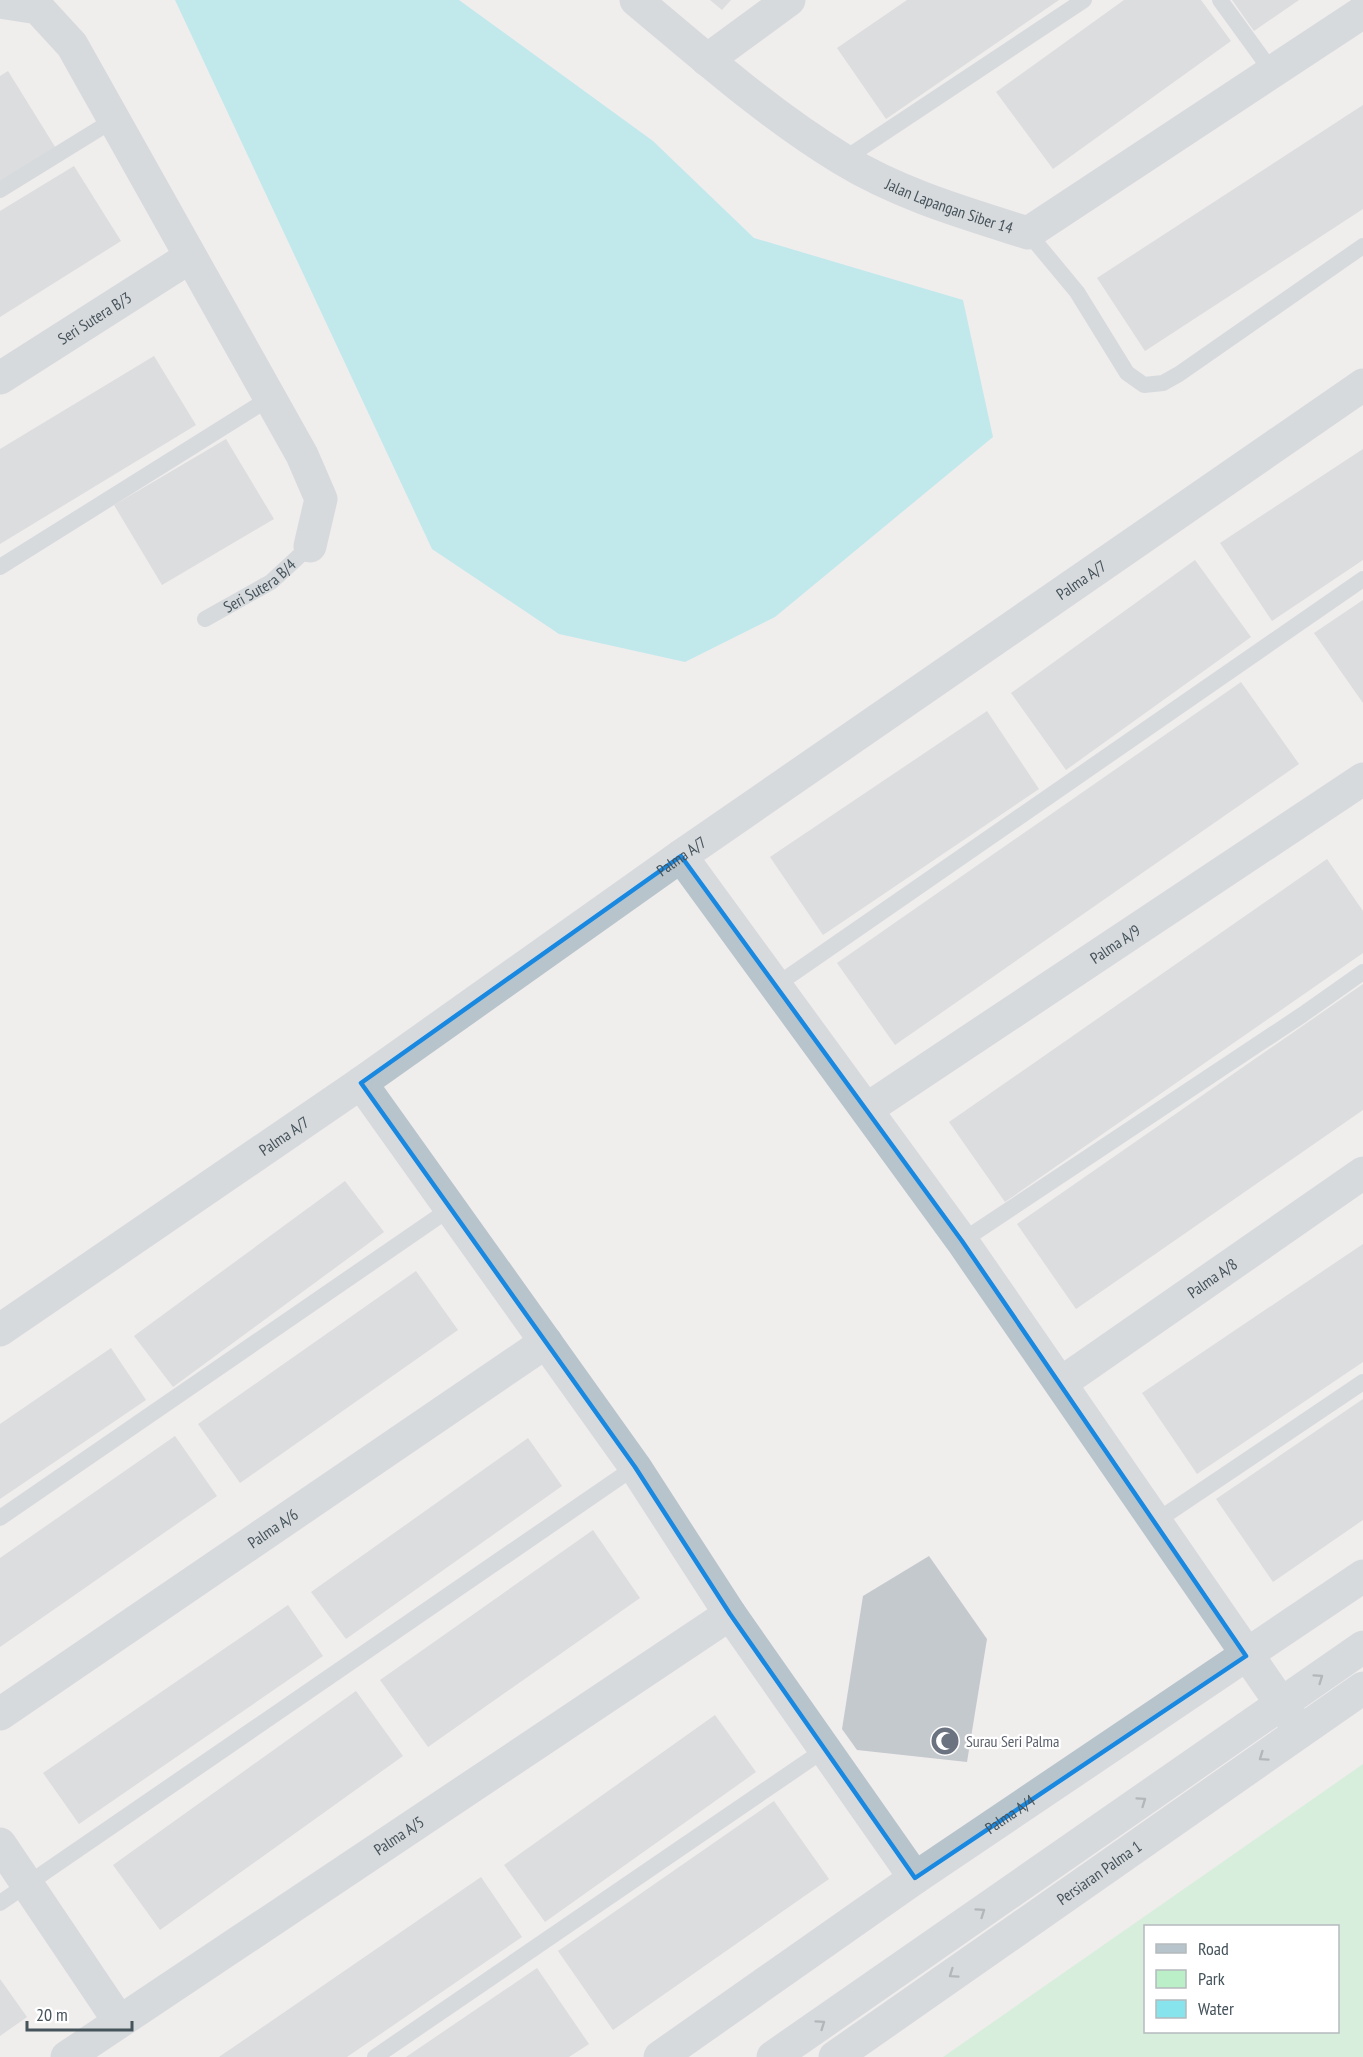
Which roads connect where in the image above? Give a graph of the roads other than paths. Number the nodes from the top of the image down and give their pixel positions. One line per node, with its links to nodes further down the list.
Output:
1 (636, 0): 7 (street, Jalan Lapangan Siber 14)
2 (789, 0): 7 (street)
3 (1084, 0): 10 (lane)
4 (1220, 0): 8 (lane)
5 (0, 2): 9 (street)
6 (1363, 12): 8 (street, Jalan Lapangan Siber 14)
7 (707, 60): 10 (street, Jalan Lapangan Siber 14)
8 (1273, 73): 12 (street, Jalan Lapangan Siber 14)
9 (115, 119): 11 (lane); 14 (street)
10 (843, 160): 12 (street, Jalan Lapangan Siber 14)
11 (0, 190)
12 (1028, 233): 13 (lane)
13 (1363, 246)
14 (190, 257): 15 (street, Seri Sutera B/3); 17 (street)
15 (0, 378)
16 (1363, 385): 23 (street, Palma A/7)
17 (270, 398): 18 (street); 19 (lane)
18 (310, 546): 21 (lane, Seri Sutera B/4)
19 (0, 567)
20 (1363, 579): 25 (lane)
21 (205, 619)
22 (1362, 780): 27 (street, Palma A/9)
23 (681, 856): 25 (street); 26 (street, Palma A/7)
24 (1363, 972): 30 (lane)
25 (775, 986): 27 (street)
26 (361, 1083): 29 (street); 31 (street, Palma A/7)
27 (867, 1109): 30 (street)
28 (1363, 1173): 34 (street, Palma A/8)
29 (451, 1208): 32 (street); 36 (lane)
30 (962, 1241): 34 (street)
31 (0, 1329)
32 (546, 1342): 35 (street); 44 (street, Palma A/6)
33 (1363, 1382): 37 (lane)
34 (1061, 1383): 37 (street)
35 (635, 1467): 39 (street); 49 (lane)
36 (0, 1518)
37 (1155, 1521): 41 (street)
38 (1363, 1576): 41 (street, Palma A/4)
39 (730, 1614): 46 (street); 51 (street, Palma A/5)
40 (1363, 1647): 43 (street, one-way to 40)
41 (1246, 1656): 43 (street); 48 (street, Palma A/4)
42 (1363, 1688): 45 (street, Persiaran Palma 1)
43 (1282, 1704): 45 (street); 55 (street, one-way to 43)
44 (0, 1714)
45 (1300, 1731): 56 (street, Persiaran Palma 1, one-way to 56)
46 (824, 1750): 48 (street); 53 (lane)
47 (0, 1844): 49 (street)
48 (915, 1878): 54 (street, Palma A/4)
49 (28, 1883): 50 (lane); 51 (street)
50 (0, 1903)
51 (119, 2021): 52 (street, Palma A/5)
52 (67, 2057)
53 (375, 2057)
54 (660, 2057)
55 (773, 2057)
56 (835, 2057)

